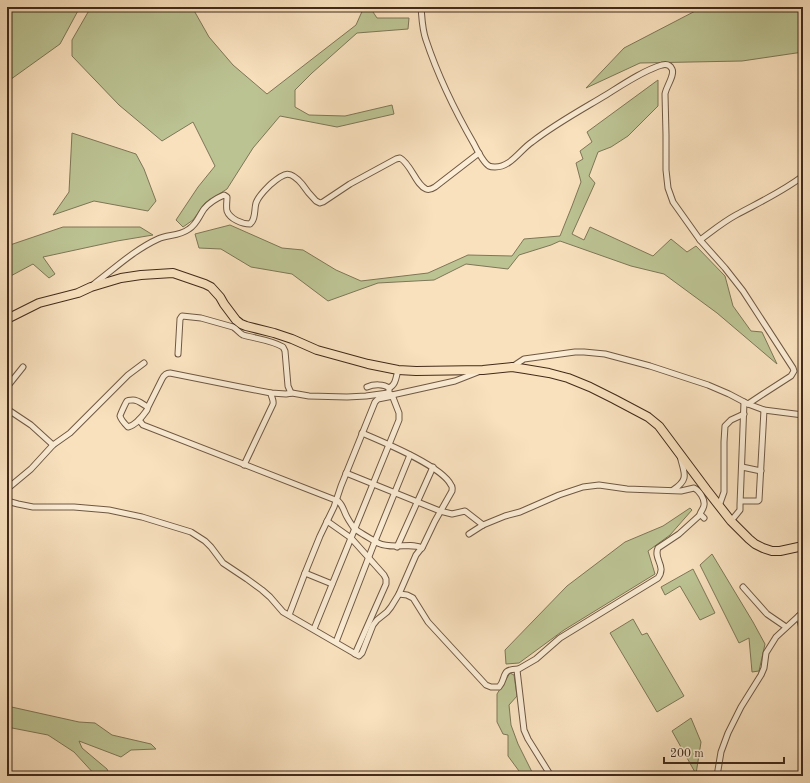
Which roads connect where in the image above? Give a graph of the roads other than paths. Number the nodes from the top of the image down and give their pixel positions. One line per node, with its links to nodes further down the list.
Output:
1 (421, 7): 2 (street)
2 (479, 153): 4 (street); 5 (street)
3 (803, 176): 4 (street)
4 (700, 240): 19 (street)
5 (90, 287): 6 (main road); 7 (main road)
6 (7, 319)
7 (239, 327): 8 (street); 12 (main road); 17 (street)
8 (178, 354)
9 (144, 363): 28 (street)
10 (23, 367): 14 (street)
11 (512, 367): 13 (main road); 19 (street); 30 (main road)
12 (398, 370): 13 (main road); 18 (street)
13 (483, 370): 18 (street)
14 (7, 387)
15 (367, 387): 18 (street)
16 (271, 393): 17 (street); 20 (street); 32 (street)
17 (291, 393): 18 (street)
18 (391, 393): 27 (street); 29 (street)
19 (746, 403): 22 (street); 23 (street)
20 (148, 408): 25 (street); 25 (street)
21 (7, 409): 28 (street)
22 (764, 410): 24 (street); 35 (street)
23 (744, 414): 34 (street); 45 (street)
24 (802, 415): 26 (street)
25 (139, 420): 32 (street)
26 (803, 426)
27 (362, 433): 29 (street); 36 (street)
28 (53, 445): 38 (street)
29 (389, 445): 31 (street); 37 (street)
30 (678, 451): 39 (street); 45 (main road)
31 (410, 455): 33 (street); 40 (street)
32 (244, 465): 41 (street)
33 (433, 467): 43 (street); 46 (street)
34 (742, 467): 35 (street); 44 (street)
35 (761, 471): 44 (street)
36 (346, 473): 37 (street); 41 (street)
37 (373, 484): 40 (street); 50 (street)
38 (7, 489)
39 (672, 491): 49 (street); 69 (street)
40 (394, 492): 43 (street); 53 (street)
41 (336, 500): 47 (street); 50 (street)
42 (7, 501): 63 (street)
43 (417, 502): 46 (street); 55 (street)
44 (741, 502): 48 (street)
45 (719, 506): 48 (main road)
46 (440, 511): 49 (street); 56 (street)
47 (327, 521): 52 (street); 58 (street)
48 (731, 521): 54 (main road)
49 (483, 525): 51 (street)
50 (355, 529): 52 (street); 53 (street)
51 (469, 534)
52 (351, 538): 57 (street); 59 (street)
53 (375, 541): 55 (street); 57 (street)
54 (803, 546)
55 (397, 547): 56 (street)
56 (422, 548): 61 (street)
57 (369, 558): 67 (street); 68 (street)
58 (305, 573): 59 (street); 63 (street)
59 (332, 584): 65 (street)
60 (743, 587): 64 (street)
61 (399, 594): 68 (street); 69 (street)
62 (801, 614): 64 (street); 66 (street)
63 (289, 615): 65 (street)
64 (786, 627): 71 (street)
65 (314, 629): 67 (street)
66 (803, 633)
67 (336, 642): 68 (street)
68 (355, 654)
69 (518, 669): 70 (street)
70 (551, 776)
71 (717, 776)

